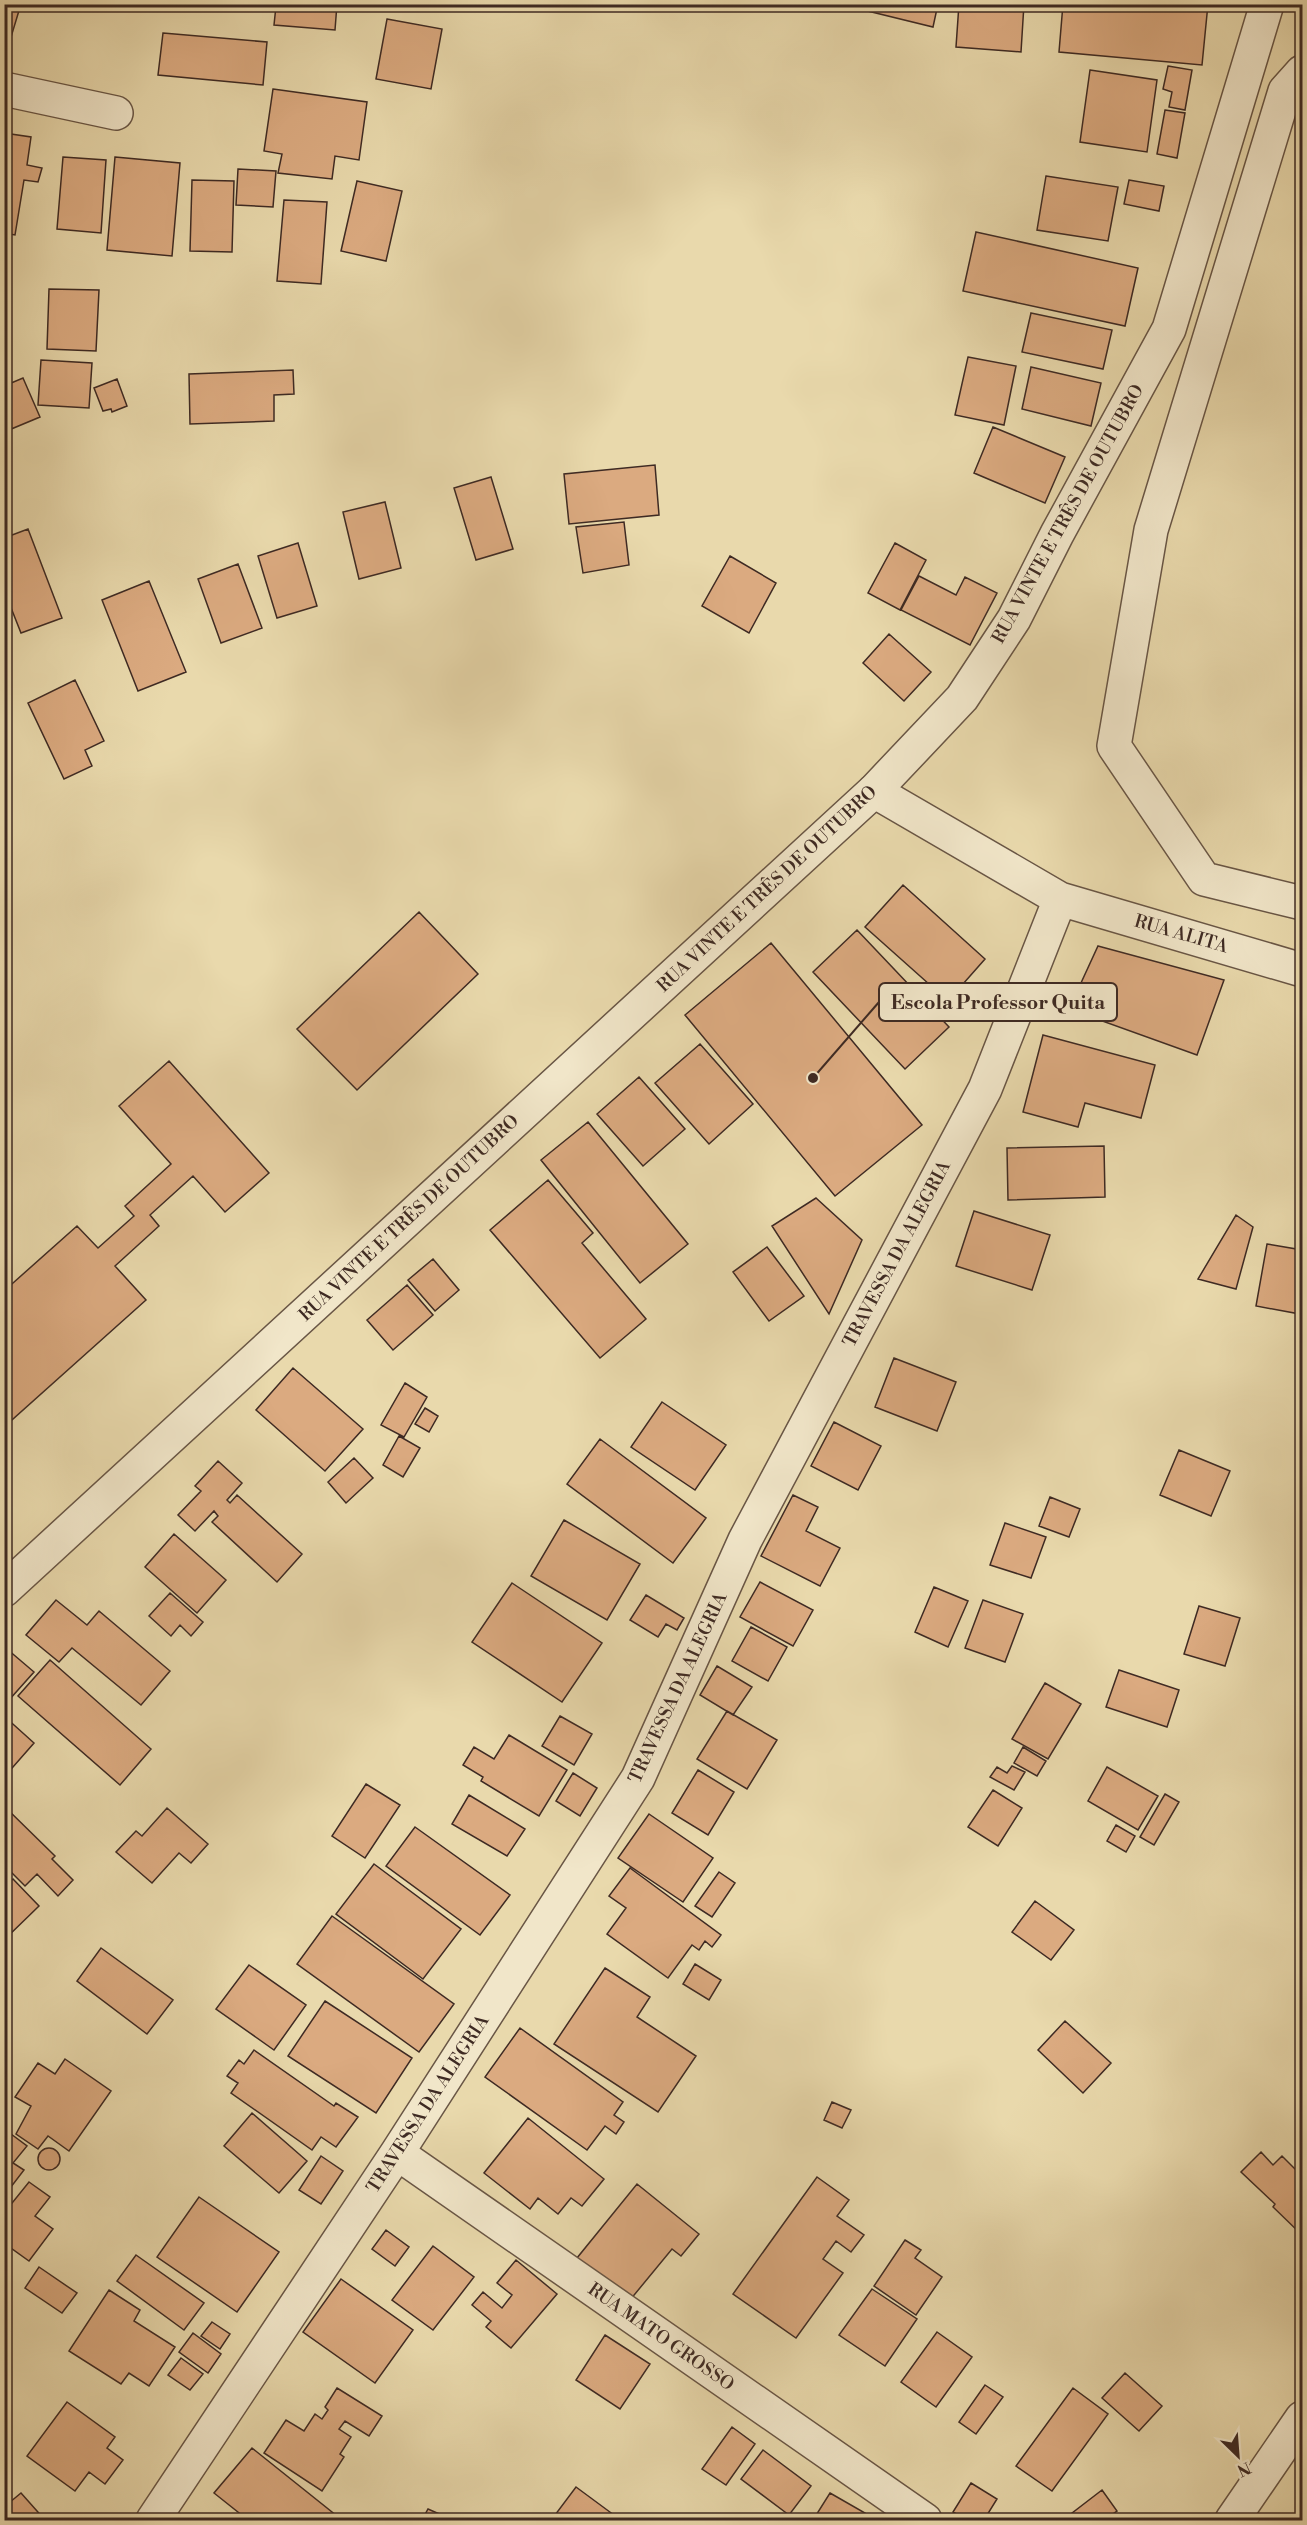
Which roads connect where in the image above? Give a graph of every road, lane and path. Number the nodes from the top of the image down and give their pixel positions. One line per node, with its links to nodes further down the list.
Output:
1 (1267, 4): 5 (street, RUA VINTE E TRÊS DE OUTUBRO)
2 (1302, 72): 7 (street)
3 (4, 89): 4 (street)
4 (116, 113)
5 (874, 791): 6 (street, RUA ALITA); 9 (street, RUA VINTE E TRÊS DE OUTUBRO)
6 (1060, 899): 8 (street, RUA ALITA); 10 (street, TRAVESSA DA ALEGRIA)
7 (1302, 903)
8 (1302, 970)
9 (4, 1590)
10 (397, 2153): 12 (street, TRAVESSA DA ALEGRIA); 13 (street, RUA MATO GROSSO)
11 (1302, 2418): 14 (street)
12 (153, 2520)
13 (925, 2520)
14 (1232, 2520)

